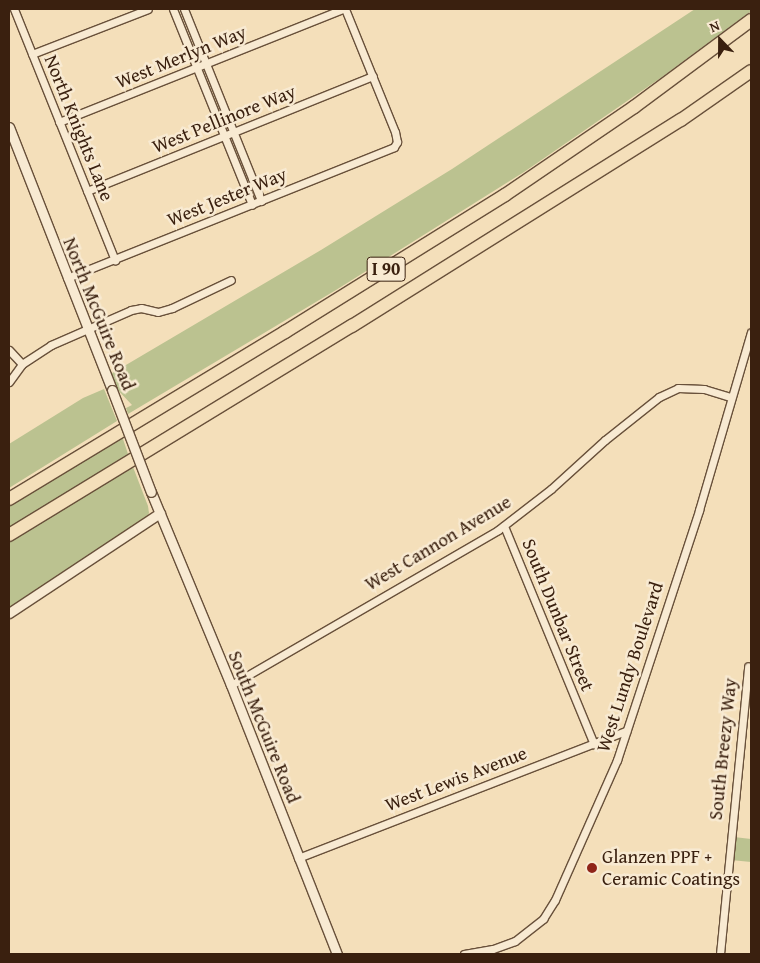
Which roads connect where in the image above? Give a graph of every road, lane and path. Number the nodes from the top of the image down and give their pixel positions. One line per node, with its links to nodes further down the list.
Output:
1 (14, 9): 7 (street, North Knights Lane)
2 (148, 9): 7 (street)
3 (173, 9): 9 (street)
4 (184, 9): 8 (street)
5 (344, 9): 8 (street, West Merlyn Way); 11 (street)
6 (751, 20): 28 (highway, I 90)
7 (32, 54): 12 (street, North Knights Lane)
8 (206, 65): 9 (street, West Merlyn Way); 14 (street)
9 (197, 68): 12 (street, West Merlyn Way); 15 (street)
10 (751, 71): 31 (highway, I 90)
11 (373, 76): 14 (street, West Pellinore Way); 17 (street, West Jester Way)
12 (59, 122): 16 (street, North Knights Lane)
13 (9, 128): 20 (street, North McGuire Road)
14 (233, 133): 15 (street, West Pellinore Way); 17 (street)
15 (224, 136): 16 (street, West Pellinore Way); 18 (street)
16 (87, 191): 19 (street, North Knights Lane)
17 (261, 201): 18 (street, West Jester Way)
18 (252, 205): 19 (street, West Jester Way)
19 (115, 260): 20 (street, West Jester Way)
20 (67, 278): 22 (street, North McGuire Road)
21 (231, 280): 22 (street)
22 (88, 330): 25 (street); 29 (street, North McGuire Road, bridge)
23 (751, 332): 27 (street, West Lundy Boulevard)
24 (9, 350): 25 (street)
25 (22, 364): 26 (street)
26 (9, 382)
27 (730, 397): 30 (street, West Cannon Avenue); 35 (street, West Lundy Boulevard)
28 (9, 499)
29 (160, 513): 32 (street); 34 (street, South McGuire Road)
30 (504, 526): 34 (street, West Cannon Avenue); 36 (street, South Dunbar Street)
31 (9, 535)
32 (9, 613)
33 (748, 666): 40 (street, South Breezy Way)
34 (231, 685): 37 (street, South McGuire Road)
35 (626, 732): 36 (street, West Lewis Avenue); 39 (street, West Lundy Boulevard)
36 (594, 744): 37 (street, West Lewis Avenue)
37 (298, 858): 38 (street, South McGuire Road)
38 (337, 954)
39 (464, 954)
40 (720, 954)

